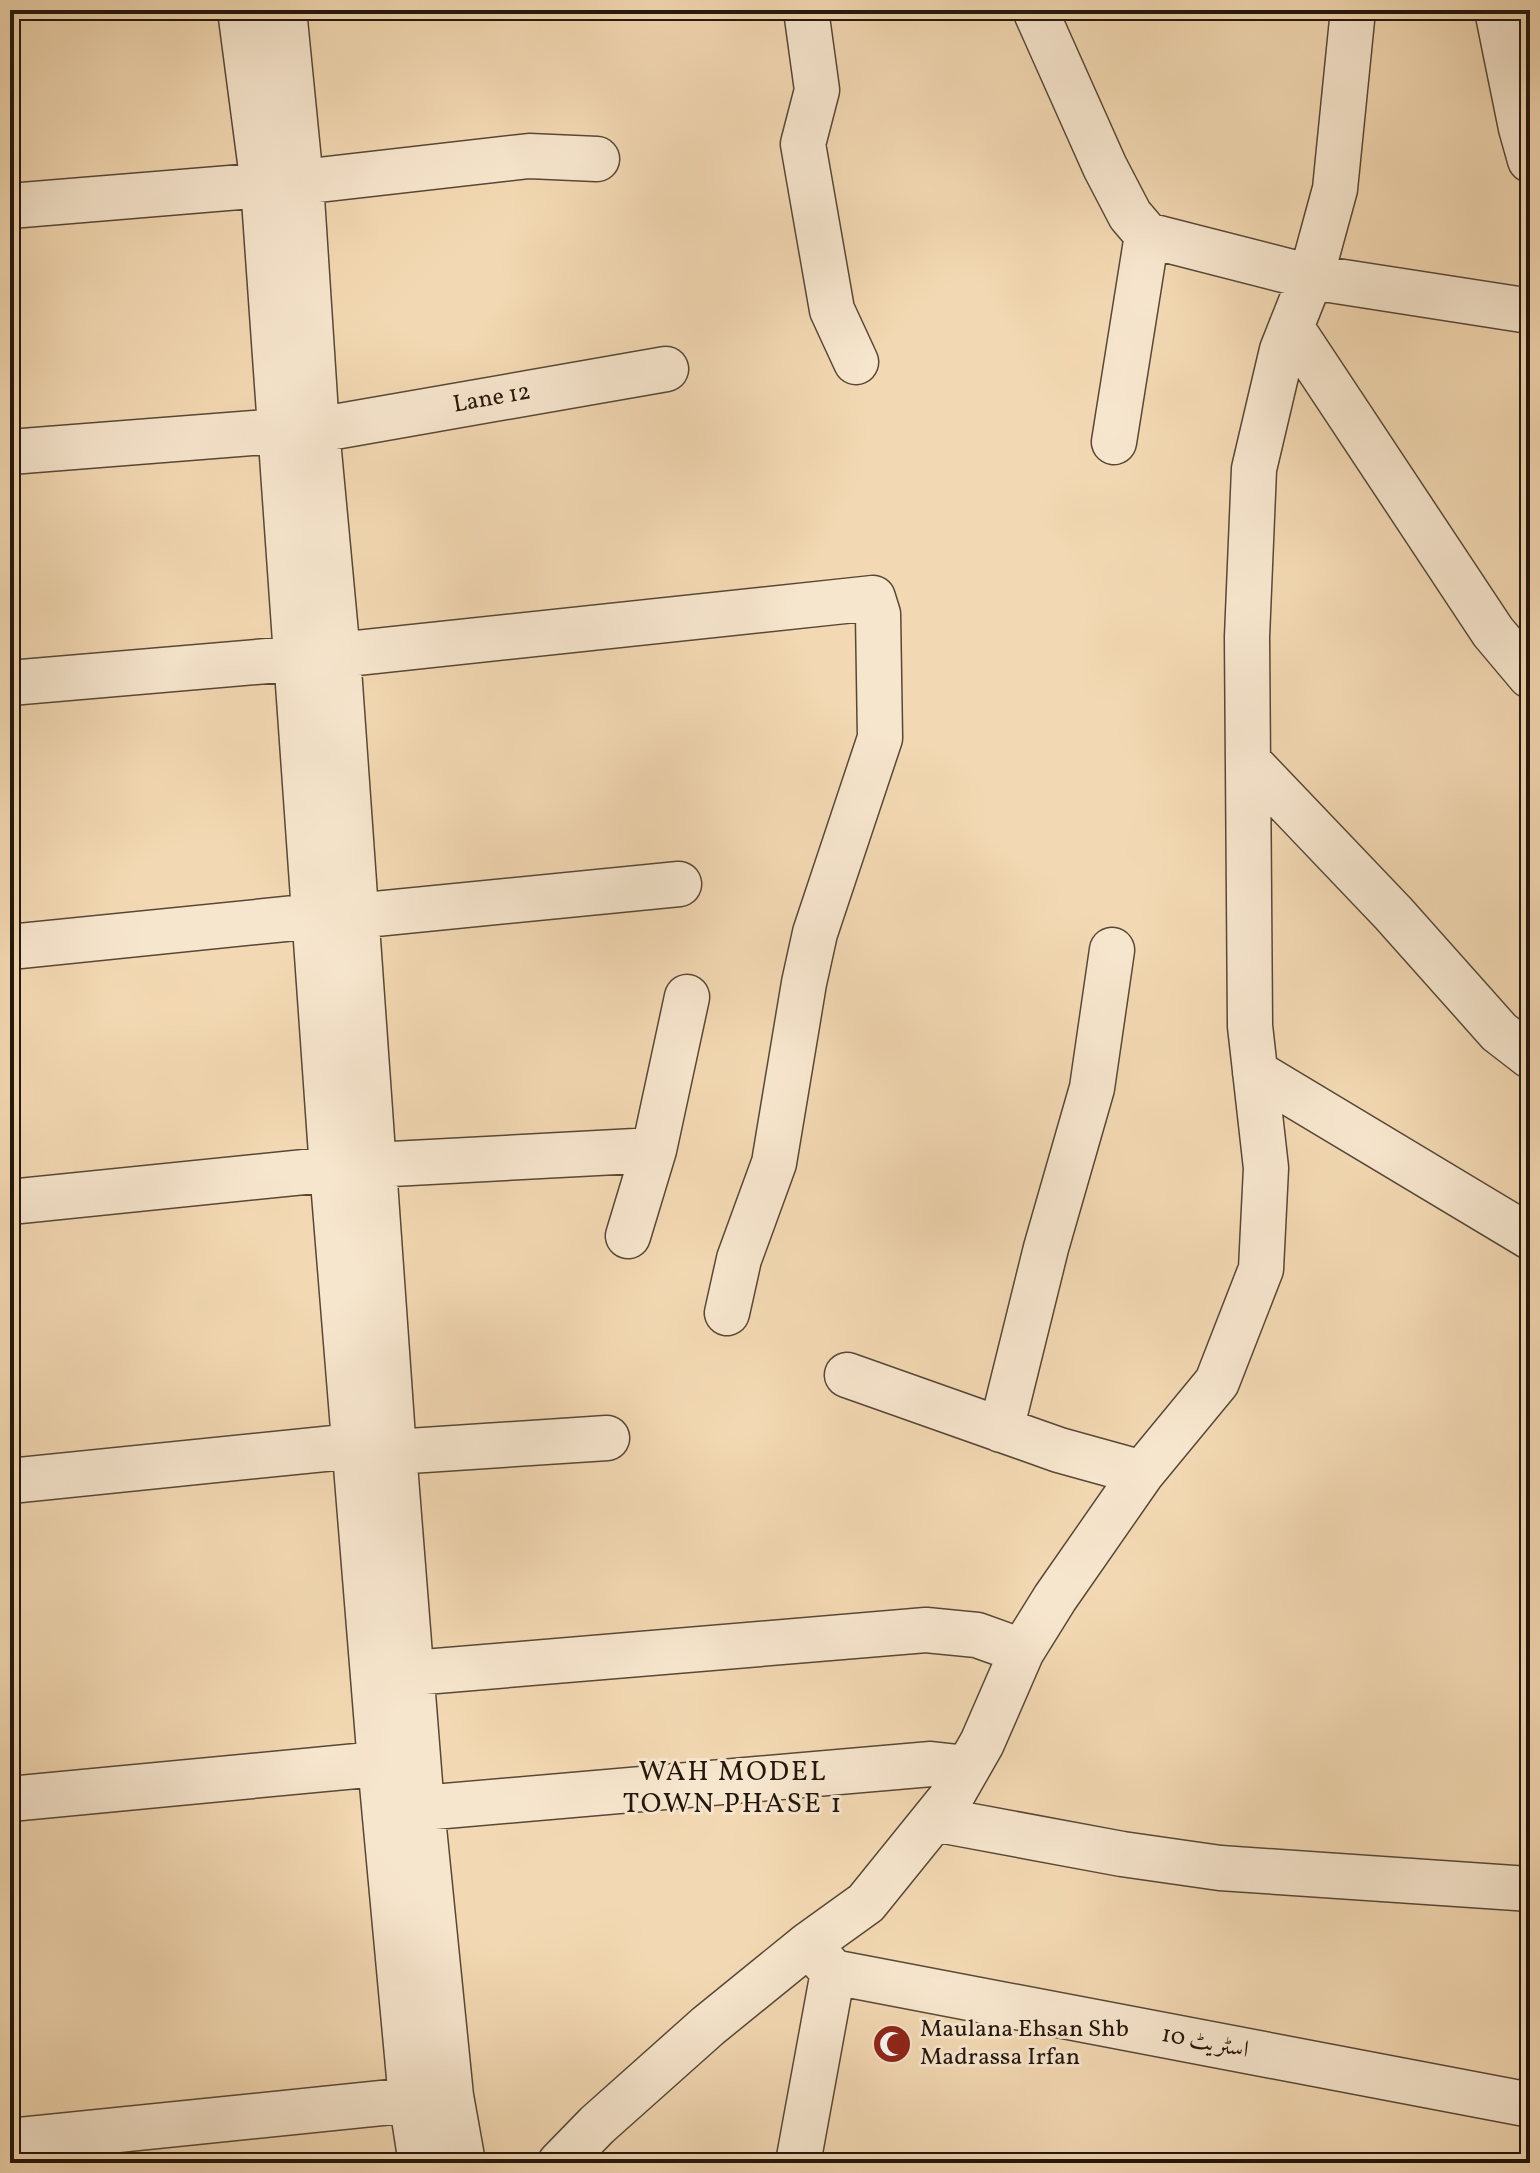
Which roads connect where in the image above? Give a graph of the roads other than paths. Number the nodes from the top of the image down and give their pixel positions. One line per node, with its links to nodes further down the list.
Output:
1 (240, 10): 9 (street)
2 (284, 10): 9 (street)
3 (806, 10): 15 (street)
4 (1035, 10): 11 (street)
5 (1353, 10): 12 (street)
6 (1497, 10): 8 (street)
7 (597, 159): 9 (street)
8 (1530, 160)
9 (282, 184): 10 (street); 17 (street)
10 (10, 206)
11 (1147, 235): 12 (street); 18 (street)
12 (1311, 277): 13 (street); 14 (street)
13 (1530, 311)
14 (1291, 327): 21 (street); 23 (street)
15 (856, 362)
16 (666, 369): 17 (street, Lane 12)
17 (298, 430): 19 (street, Lane 12); 20 (street)
18 (1114, 442)
19 (10, 452)
20 (317, 656): 22 (street); 25 (street); 36 (street)
21 (1530, 676)
22 (10, 683)
23 (1248, 761): 29 (street); 30 (street)
24 (679, 884): 25 (street)
25 (335, 916): 26 (street); 32 (street)
26 (10, 947)
27 (1112, 950): 38 (street)
28 (687, 997): 31 (street)
29 (1530, 1056)
30 (1255, 1072): 35 (street); 41 (street)
31 (654, 1150): 32 (street); 34 (street)
32 (353, 1167): 33 (street); 40 (street)
33 (10, 1202)
34 (628, 1236)
35 (1530, 1237)
36 (727, 1313)
37 (847, 1375): 38 (street)
38 (1001, 1430): 41 (street)
39 (607, 1438): 40 (street)
40 (374, 1449): 42 (street); 44 (street); 45 (street)
41 (1142, 1473): 43 (street)
42 (10, 1481)
43 (1022, 1651): 44 (street); 46 (street)
44 (412, 1673): 45 (street)
45 (400, 1762): 47 (street); 48 (street); 52 (street)
46 (967, 1768): 48 (street); 49 (street)
47 (10, 1799)
48 (422, 1808): 52 (street)
49 (934, 1819): 50 (street); 51 (street)
50 (1530, 1889)
51 (821, 1958): 53 (street, اسٹریٹ 10); 57 (street); 58 (street)
52 (431, 2098): 54 (street); 55 (street); 56 (street)
53 (1530, 2105)
54 (10, 2141)
55 (421, 2163)
56 (463, 2163)
57 (560, 2163)
58 (798, 2163)

